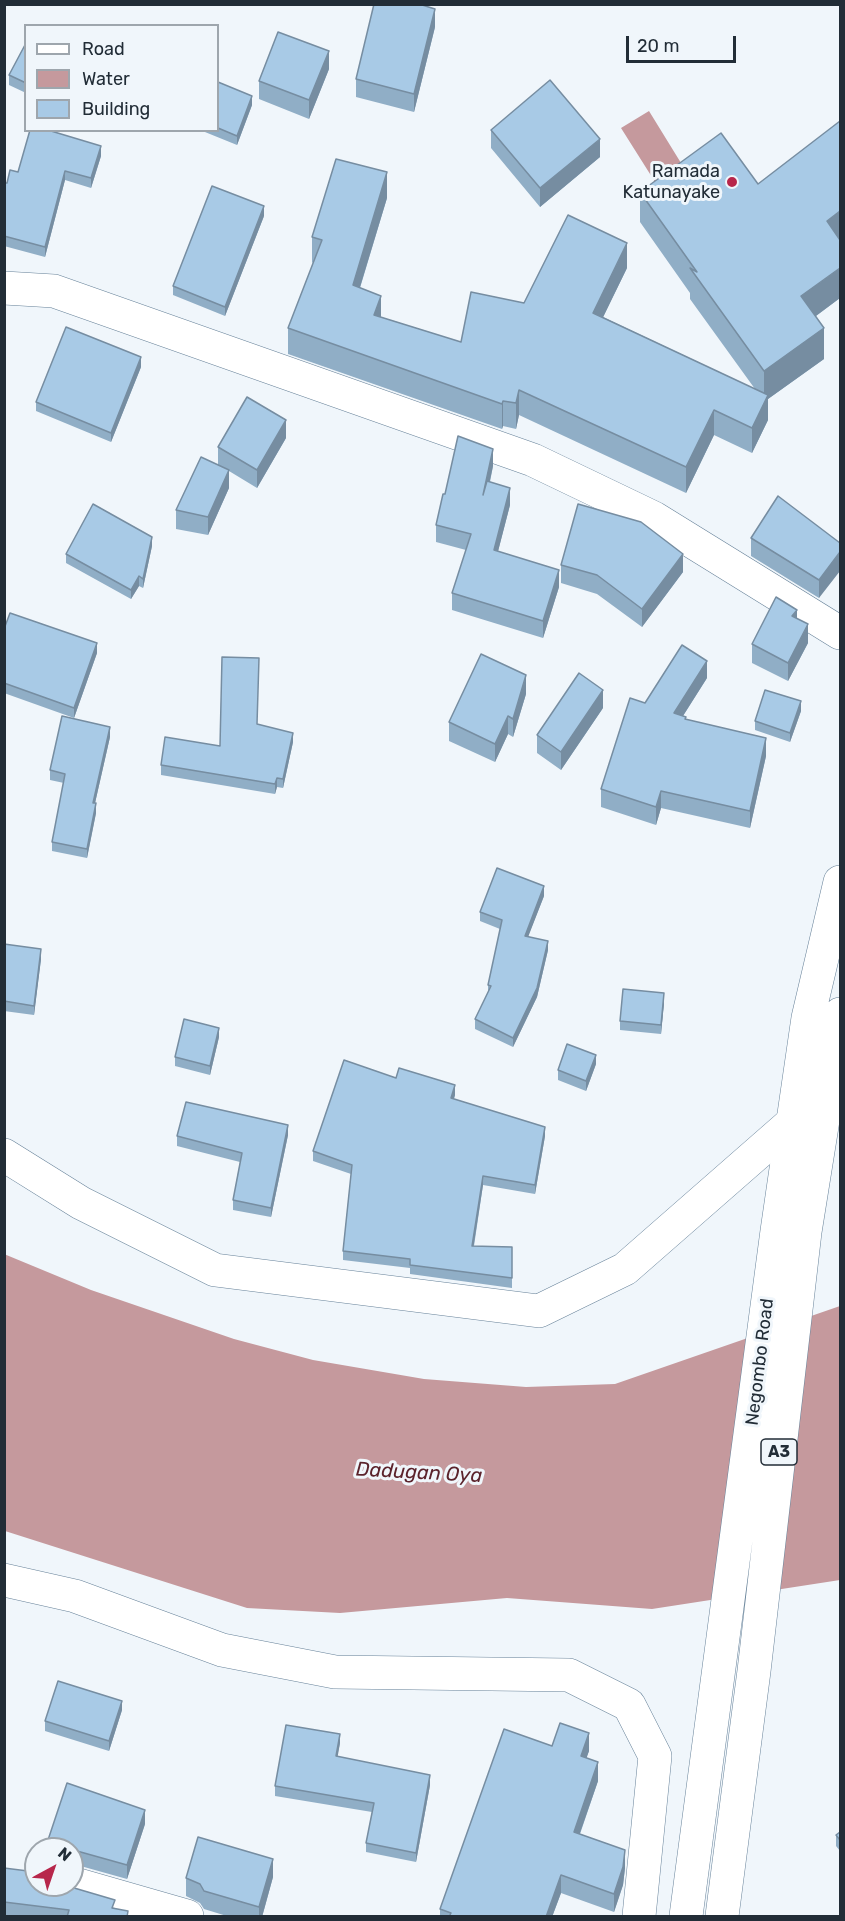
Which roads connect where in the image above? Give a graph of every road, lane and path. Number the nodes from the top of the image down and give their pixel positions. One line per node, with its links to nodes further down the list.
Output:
1 (4, 288): 2 (main road)
2 (840, 633)
3 (840, 882): 5 (main road, Negombo Road / A3)
4 (840, 1014): 7 (main road, Negombo Road / A3)
5 (793, 1122): 6 (main road); 7 (main road, Negombo Road / A3)
6 (4, 1155)
7 (791, 1232): 12 (main road, Negombo Road / A3); 13 (main road, Negombo Road / A3)
8 (4, 1580): 11 (main road)
9 (84, 1887): 10 (main road)
10 (187, 1917)
11 (639, 1917)
12 (687, 1917)
13 (722, 1917)

